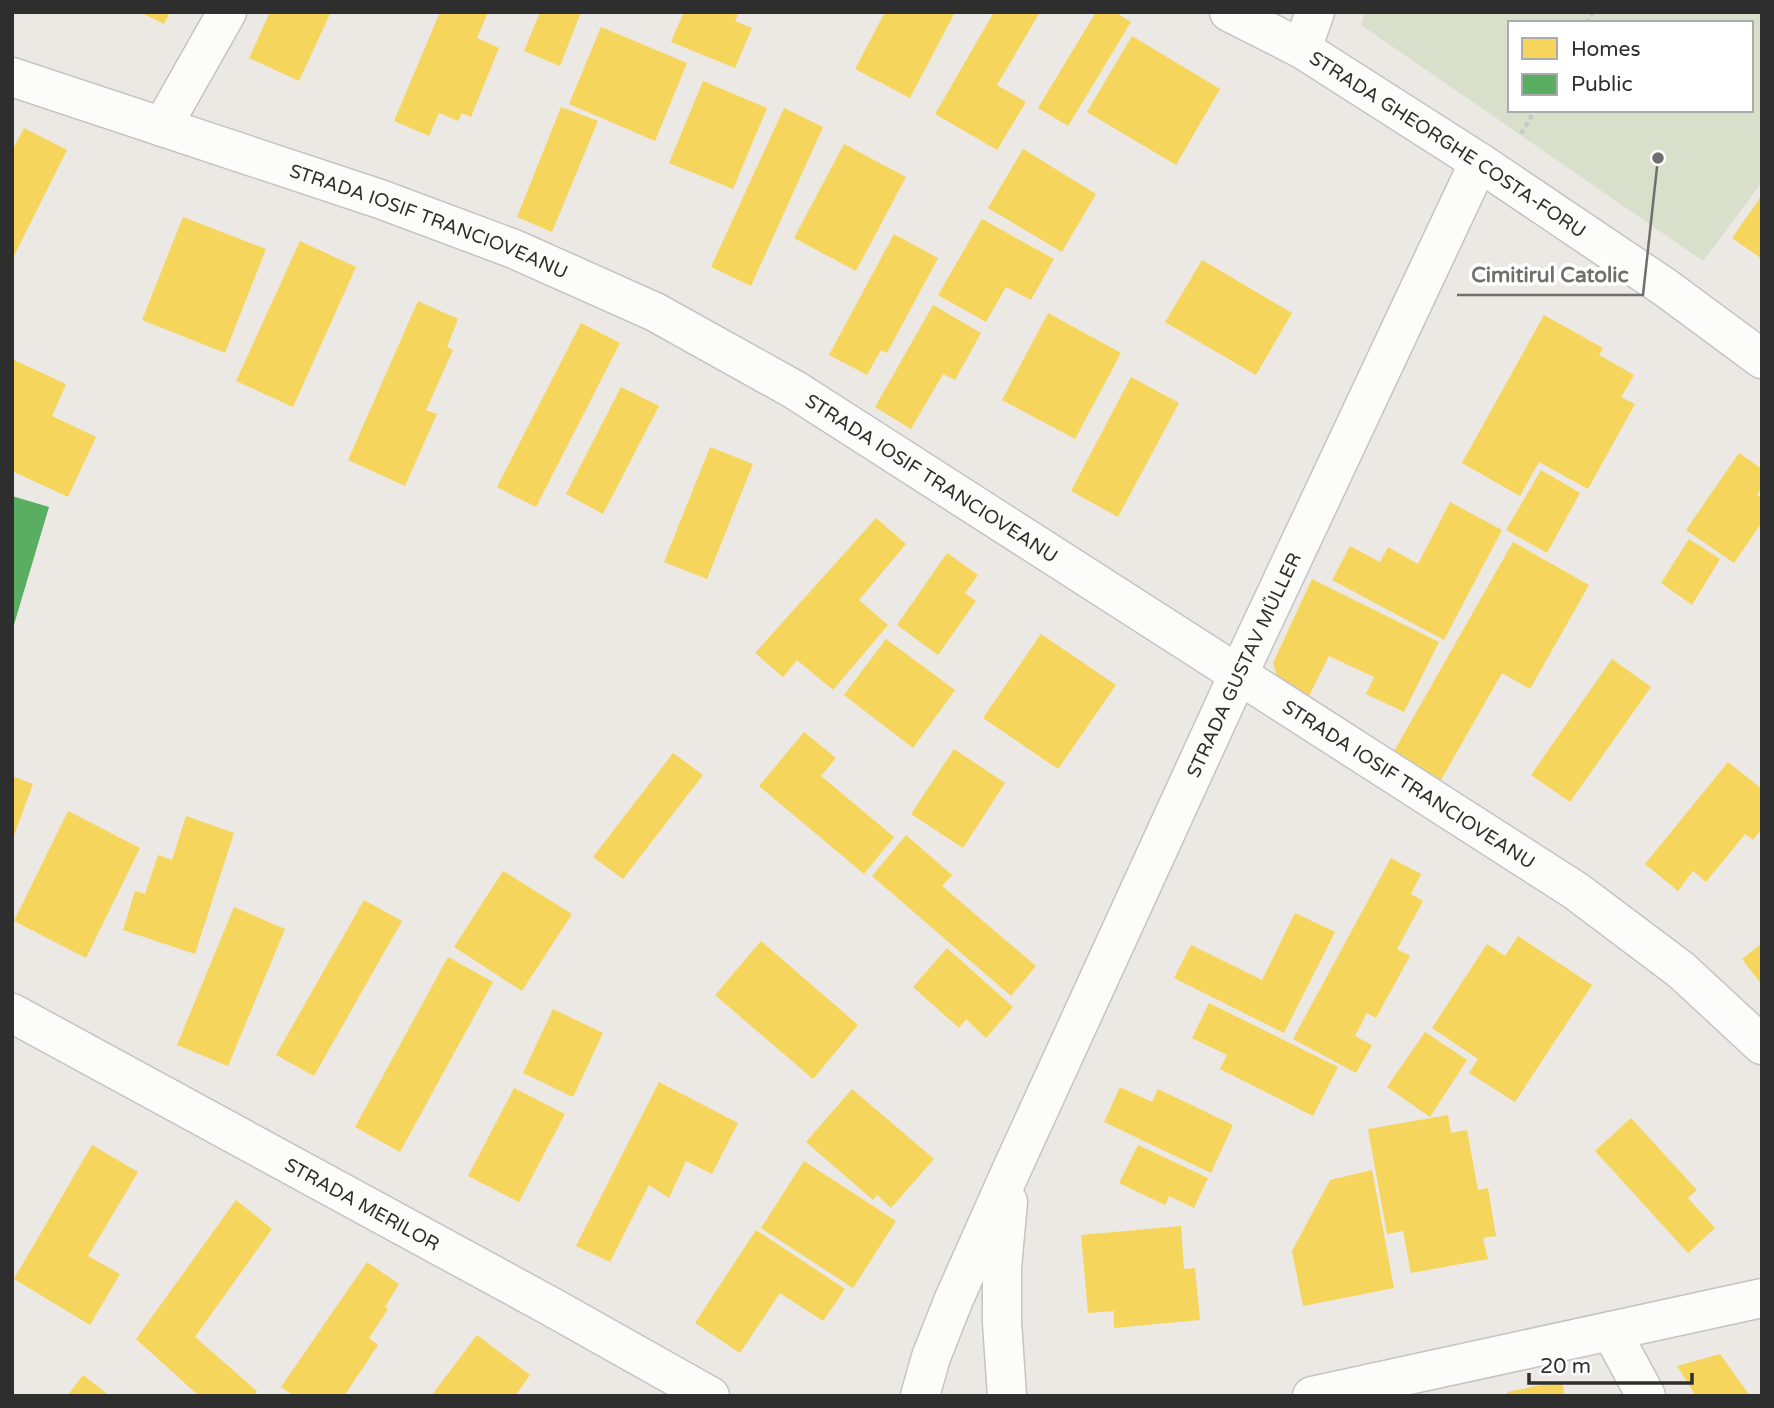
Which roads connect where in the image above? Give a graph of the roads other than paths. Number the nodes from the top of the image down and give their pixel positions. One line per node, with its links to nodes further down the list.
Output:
1 (227, 12): 6 (street)
2 (1229, 12): 4 (street, STRADA GHEORGHE COSTA-FORU)
3 (1315, 12): 4 (street)
4 (1302, 50): 7 (street, STRADA GHEORGHE COSTA-FORU)
5 (12, 77): 6 (street, STRADA IOSIF TRANCIOVEANU)
6 (162, 127): 9 (street, STRADA IOSIF TRANCIOVEANU)
7 (1479, 162): 8 (street, STRADA GHEORGHE COSTA-FORU); 9 (street, STRADA GUSTAV MŰLLER)
8 (1762, 359)
9 (1238, 675): 11 (street, STRADA IOSIF TRANCIOVEANU); 12 (street, STRADA GUSTAV MŰLLER)
10 (12, 1013): 15 (street, STRADA MERILOR)
11 (1762, 1045)
12 (1011, 1171): 16 (street, STRADA GUSTAV MŰLLER); 17 (street, STRADA GUSTAV MŰLLER)
13 (1762, 1298): 14 (street)
14 (1611, 1331): 18 (street); 19 (street)
15 (710, 1396)
16 (920, 1396)
17 (1007, 1396)
18 (1312, 1396)
19 (1646, 1396)

